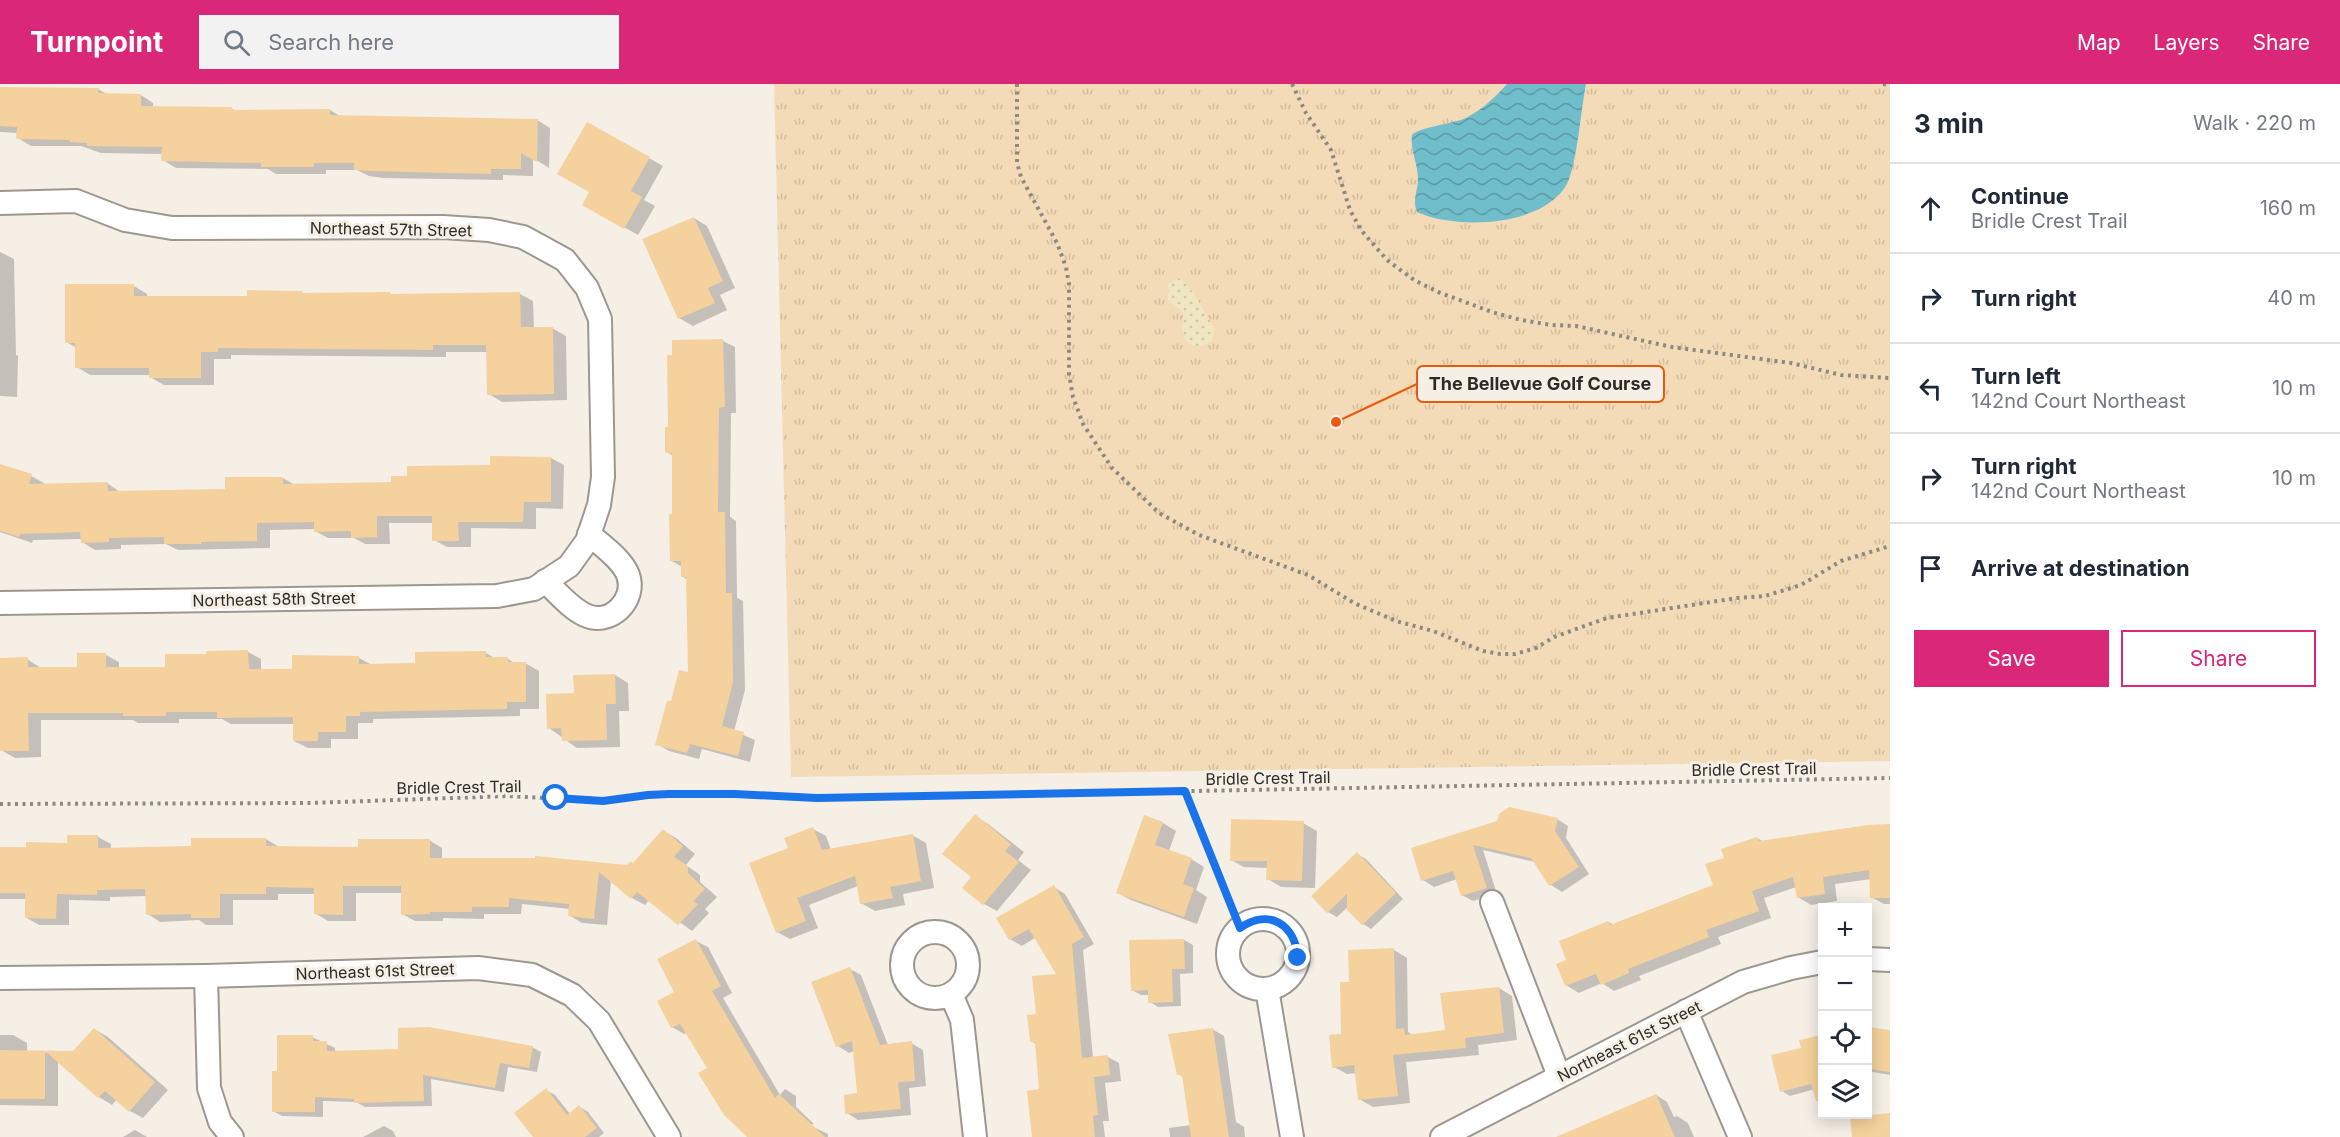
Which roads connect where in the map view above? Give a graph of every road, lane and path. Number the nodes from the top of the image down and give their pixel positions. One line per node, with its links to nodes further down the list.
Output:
1 (1017, 84): 8 (path)
2 (1292, 84): 6 (path)
3 (1883, 84): 4 (path)
4 (1890, 85)
5 (0, 203): 7 (street, Northeast 57th Street)
6 (1890, 378)
7 (589, 534): 9 (street, Northeast 57th Street); 10 (street)
8 (1890, 546)
9 (569, 566): 10 (street, Northeast 58th Street)
10 (545, 581): 11 (street, Northeast 58th Street)
11 (0, 603)
12 (1890, 778): 13 (path, Bridle Crest Trail)
13 (1185, 791): 14 (path, Bridle Crest Trail); 16 (path)
14 (0, 804)
15 (1492, 902): 25 (street)
16 (1240, 928): 22 (street); 22 (street)
17 (1872, 959): 18 (street)
18 (1890, 960)
19 (1818, 963): 24 (street, Northeast 61st Street)
20 (206, 976): 21 (street, Northeast 61st Street); 26 (street); 27 (street, Northeast 61st Street)
21 (0, 978)
22 (1267, 989): 29 (street)
23 (951, 994): 28 (street)
24 (1686, 1011): 25 (street, Northeast 61st Street); 31 (street)
25 (1559, 1076): 30 (street, Northeast 61st Street)
26 (232, 1137)
27 (669, 1137)
28 (975, 1137)
29 (1292, 1137)
30 (1442, 1137)
31 (1740, 1137)

